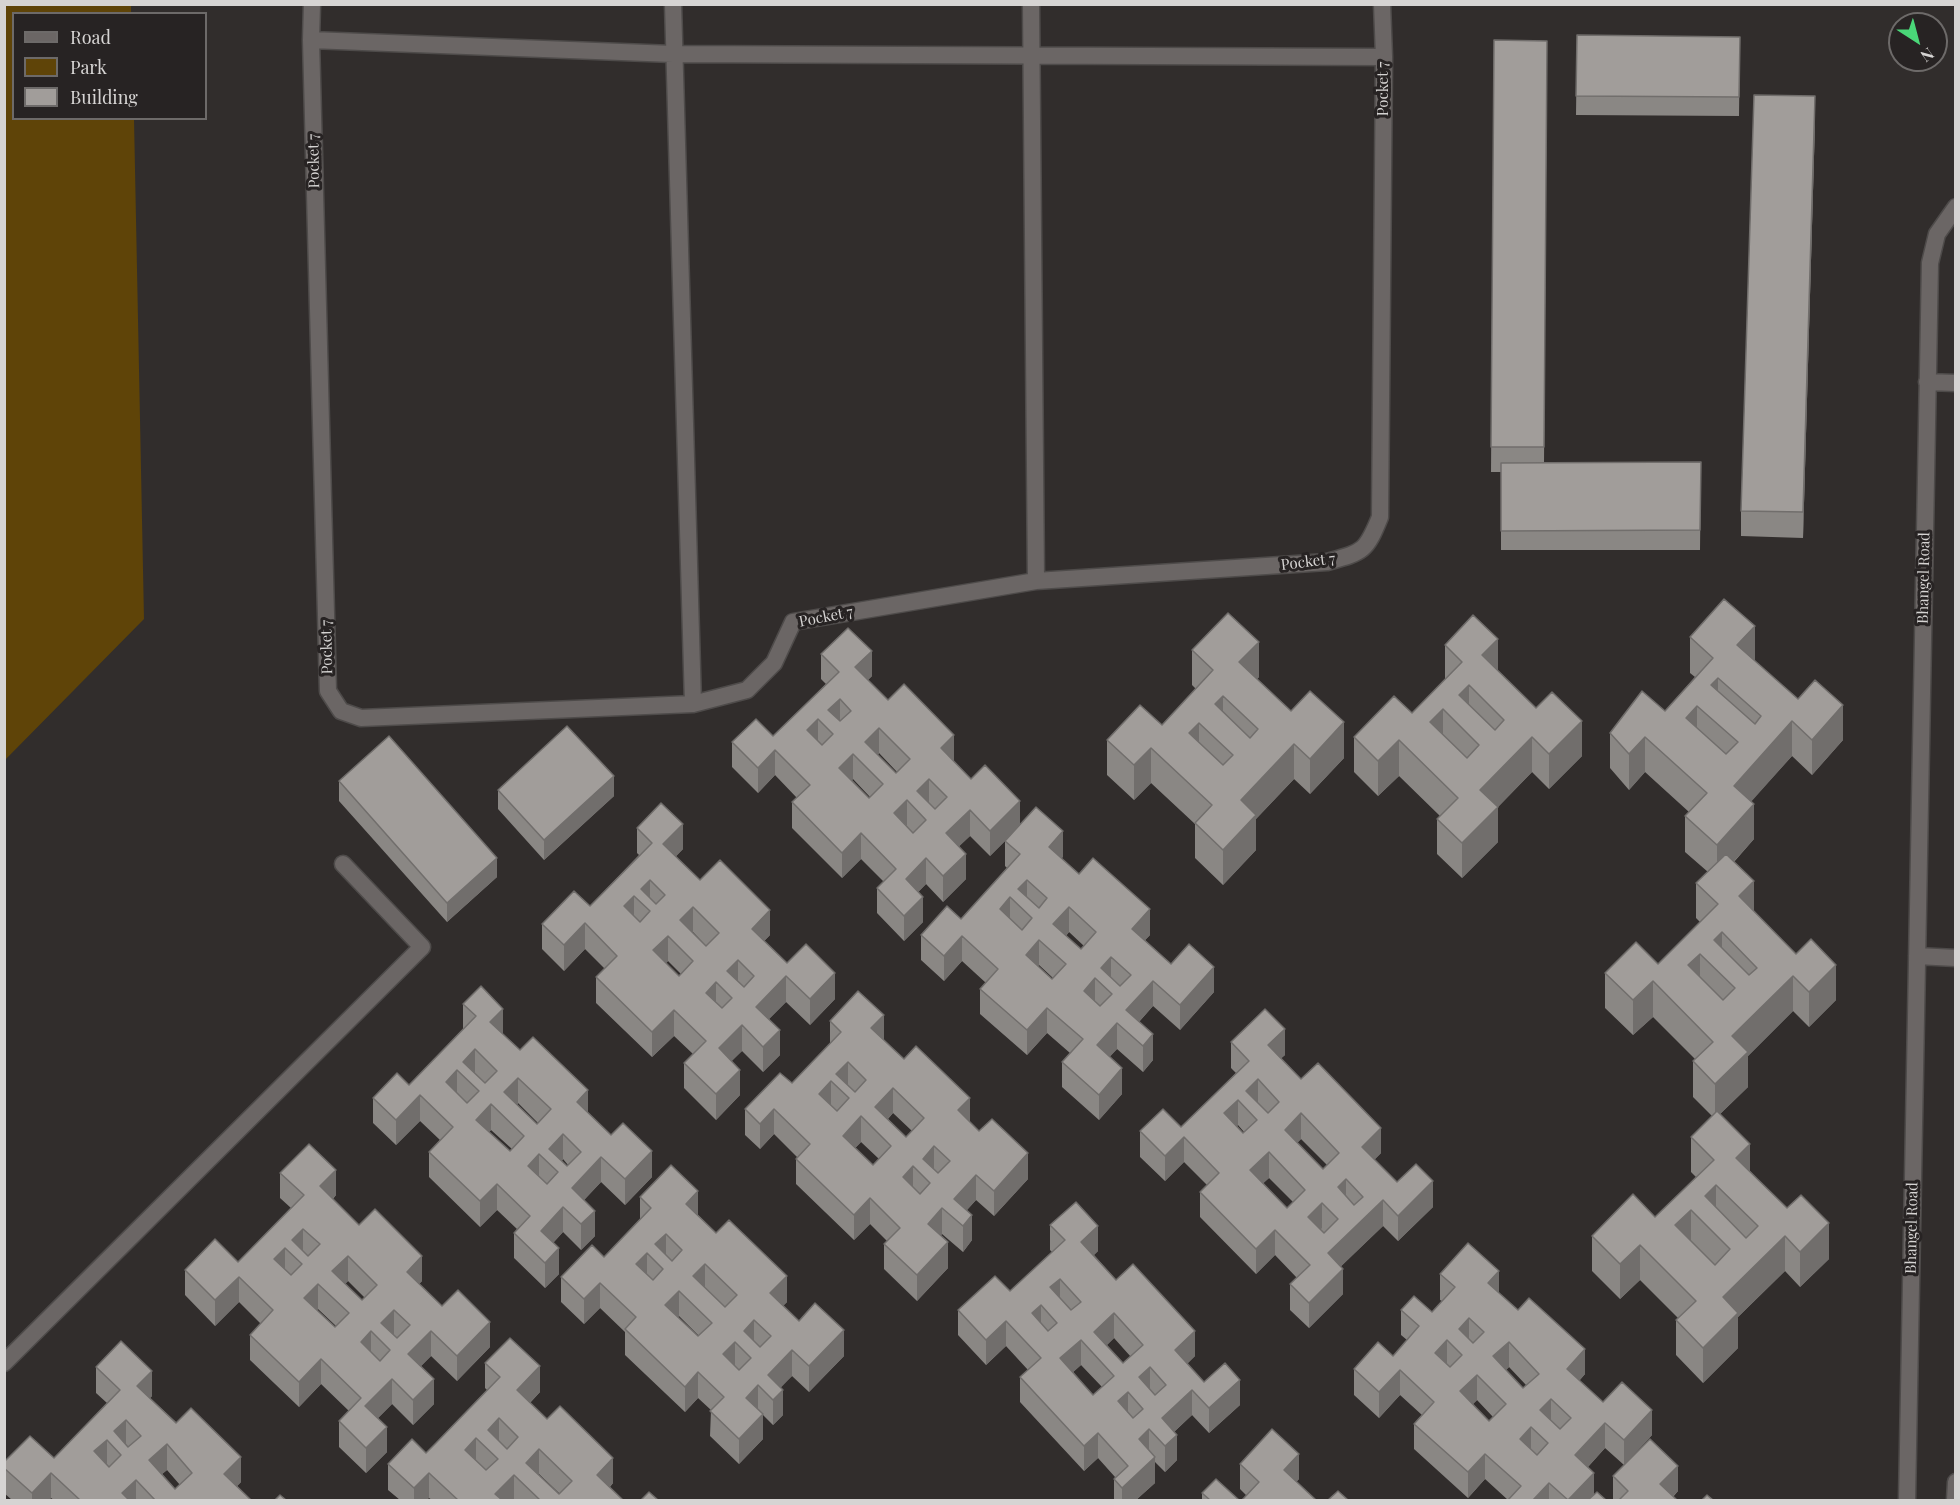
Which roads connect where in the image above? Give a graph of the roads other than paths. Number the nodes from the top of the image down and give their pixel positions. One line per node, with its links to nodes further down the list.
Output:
1 (312, 4): 5 (street, Pocket 7)
2 (673, 4): 6 (street)
3 (1031, 4): 7 (street)
4 (1382, 4): 8 (street, Pocket 7)
5 (311, 40): 6 (street); 13 (street, Pocket 7)
6 (673, 54): 7 (street); 13 (street)
7 (1031, 56): 8 (street); 12 (street)
8 (1383, 57): 12 (street, Pocket 7)
9 (1956, 207): 10 (street, Bhangel Road)
10 (1928, 382): 11 (street); 15 (street, Bhangel Road)
11 (1956, 383)
12 (1036, 581): 13 (street, Pocket 7)
13 (693, 704)
14 (343, 864): 17 (street)
15 (1917, 956): 16 (street); 19 (street, Bhangel Road)
16 (1956, 958)
17 (4, 1363)
18 (1956, 1482): 20 (street)
19 (1907, 1500)
20 (1955, 1500)

